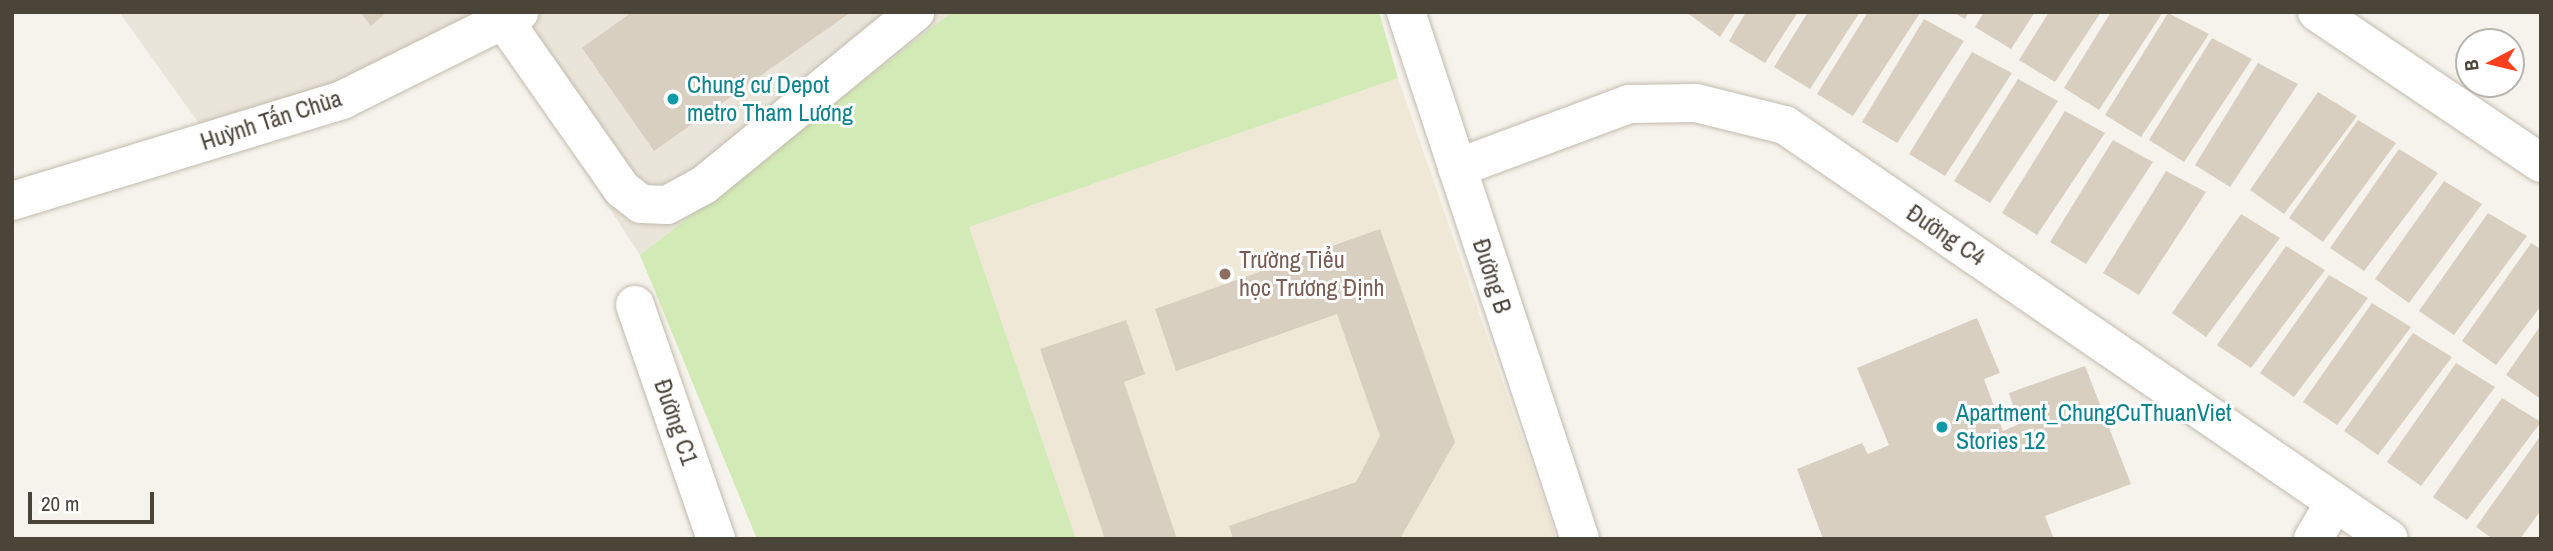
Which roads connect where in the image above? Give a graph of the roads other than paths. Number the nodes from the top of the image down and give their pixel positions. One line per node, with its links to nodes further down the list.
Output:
1 (915, 12): 4 (street)
2 (1406, 12): 6 (street, Đường B)
3 (2317, 12): 5 (street)
4 (512, 17): 7 (street, Huỳnh Tấn Chùa)
5 (2541, 163)
6 (1457, 168): 9 (street, Đường C4); 11 (street, Đường B)
7 (12, 201)
8 (635, 305): 10 (street, Đường C1)
9 (2335, 502): 12 (street); 13 (street, Đường C4)
10 (716, 539)
11 (1580, 539)
12 (2313, 539)
13 (2389, 539)

